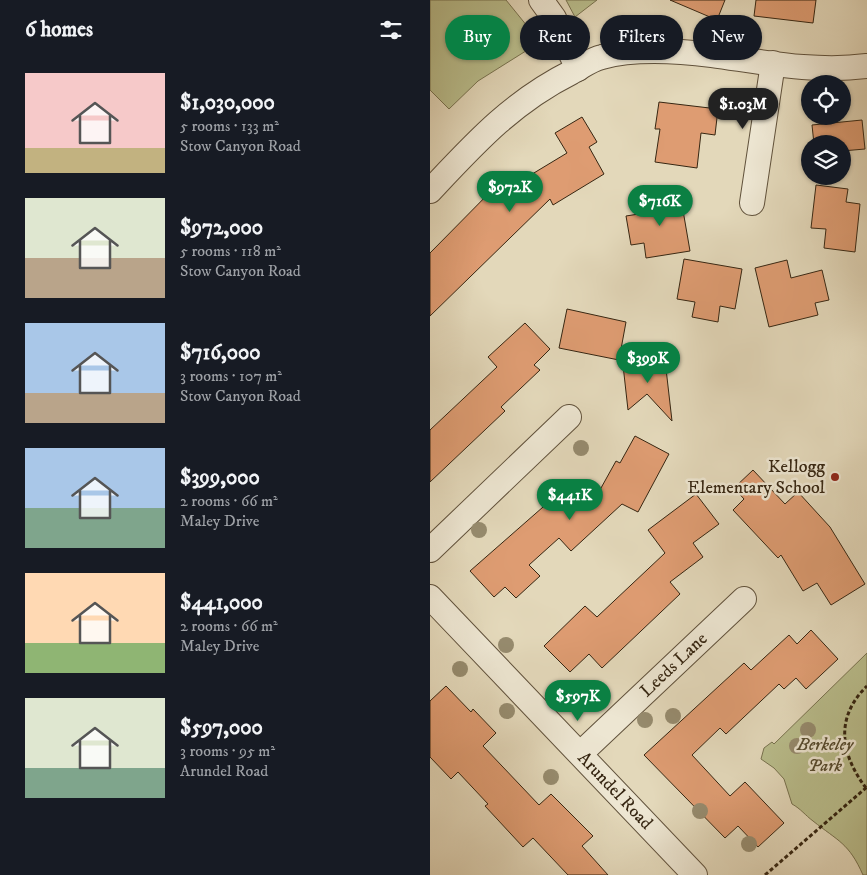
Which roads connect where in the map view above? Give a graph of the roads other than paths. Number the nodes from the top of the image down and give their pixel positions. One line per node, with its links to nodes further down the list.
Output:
1 (541, 0): 4 (street)
2 (772, 63): 3 (street); 4 (street); 6 (street)
3 (867, 66)
4 (578, 69): 5 (street)
5 (430, 191)
6 (752, 203)
7 (569, 417): 8 (street)
8 (430, 550)
9 (430, 597): 11 (street, Arundel Road)
10 (744, 599): 11 (street, Leeds Lane)
11 (581, 753): 12 (street, Arundel Road)
12 (695, 875)

